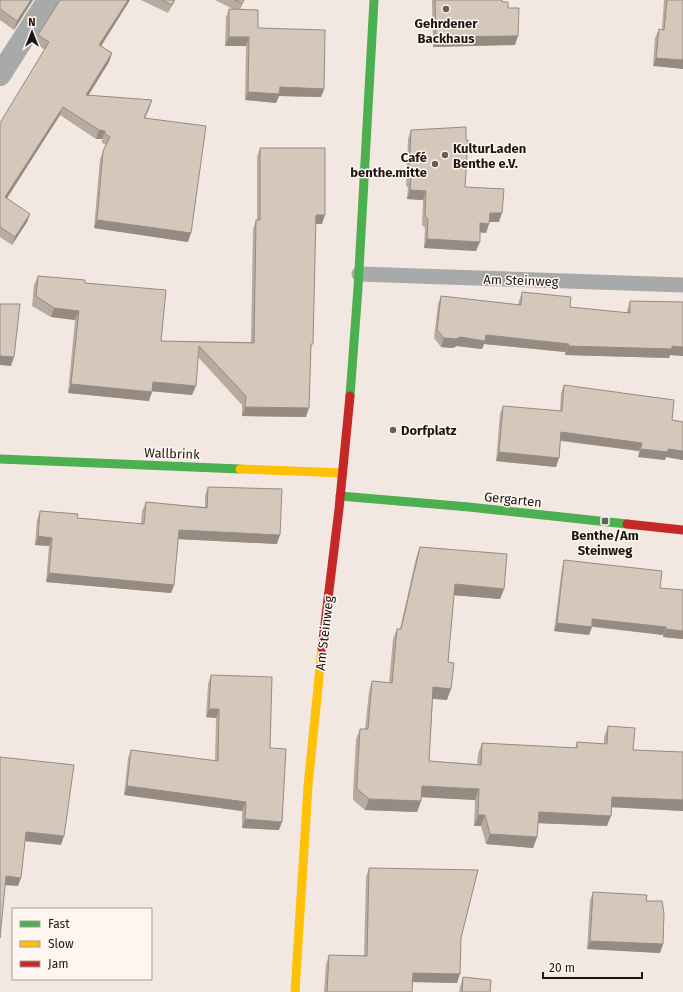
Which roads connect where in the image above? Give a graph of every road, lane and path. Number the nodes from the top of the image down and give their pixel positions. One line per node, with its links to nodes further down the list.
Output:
1 (48, 0): 3 (street)
2 (372, 3): 4 (street, Am Steinweg)
3 (0, 76)
4 (360, 274): 5 (lane, Am Steinweg); 7 (street, Am Steinweg)
5 (683, 285)
6 (0, 459): 7 (street, Wallbrink)
7 (343, 473): 8 (street, Am Steinweg)
8 (340, 496): 9 (street, Gergarten); 10 (street, Am Steinweg)
9 (683, 530)
10 (295, 992)

